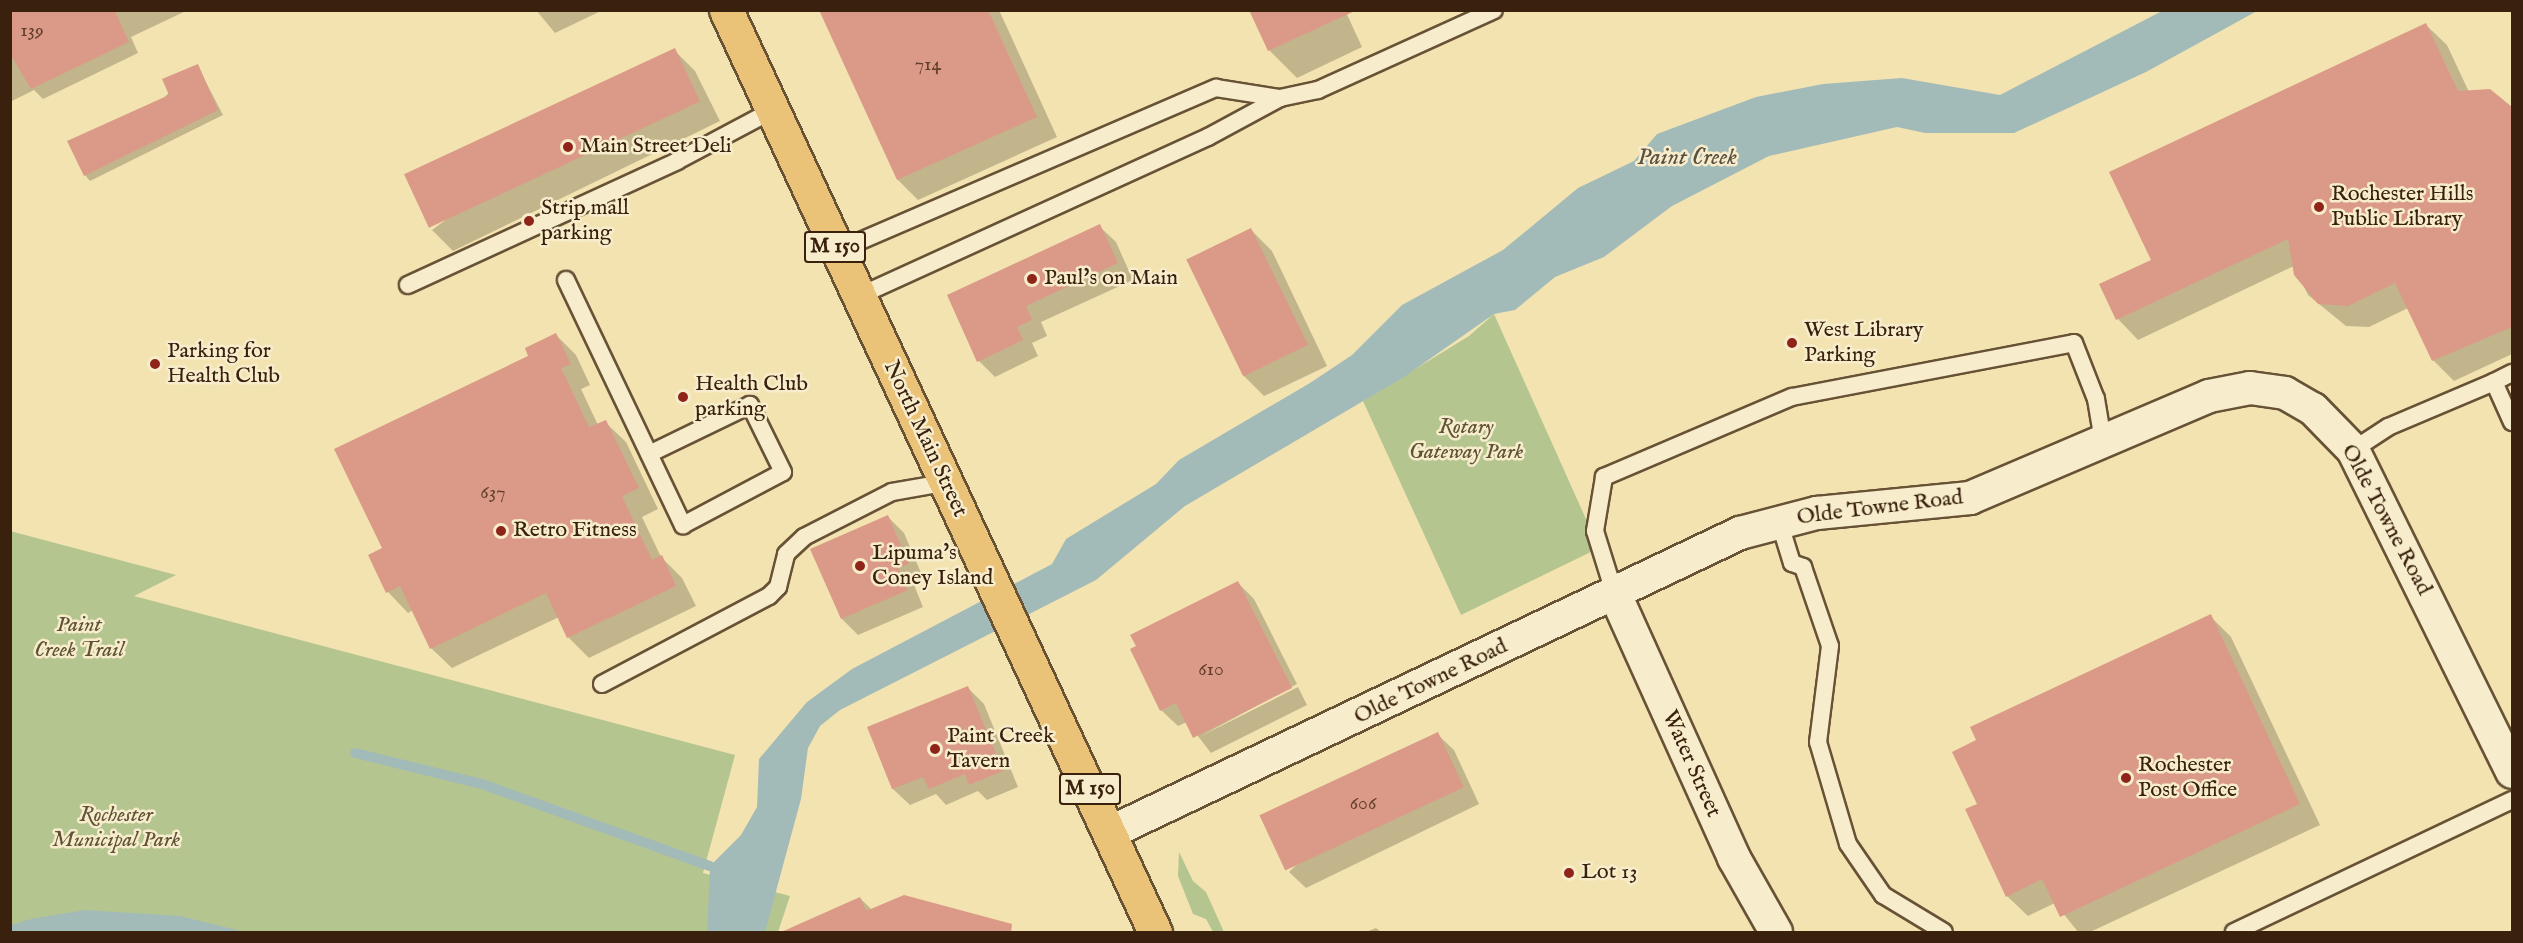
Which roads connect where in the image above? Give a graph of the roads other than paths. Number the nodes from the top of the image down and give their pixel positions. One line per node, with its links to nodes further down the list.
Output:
1 (726, 10): 4 (main road, North Main Street / M 150)
2 (1494, 10): 3 (lane)
3 (1280, 98): 5 (lane); 8 (lane)
4 (773, 110): 5 (main road, North Main Street / M 150); 7 (lane)
5 (837, 251): 8 (main road, North Main Street / M 150)
6 (566, 280): 14 (lane)
7 (408, 285)
8 (859, 296): 15 (main road, North Main Street / M 150)
9 (2512, 373): 10 (lane)
10 (2494, 382): 11 (lane); 13 (lane)
11 (2512, 422)
12 (2103, 441): 13 (street, Olde Towne Road); 16 (street, Olde Towne Road); 17 (lane)
13 (2353, 450): 19 (street, Olde Towne Road)
14 (649, 454): 14 (lane)
15 (944, 483): 18 (lane); 21 (main road, North Main Street / M 150)
16 (1779, 521): 17 (street, Olde Towne Road); 24 (lane)
17 (1614, 592): 21 (street, Olde Towne Road); 23 (street, Water Street)
18 (602, 684)
19 (2512, 772)
20 (2512, 800): 25 (lane)
21 (1109, 833): 22 (main road, North Main Street / M 150)
22 (1155, 933)
23 (1776, 933)
24 (1944, 933)
25 (2234, 933)

